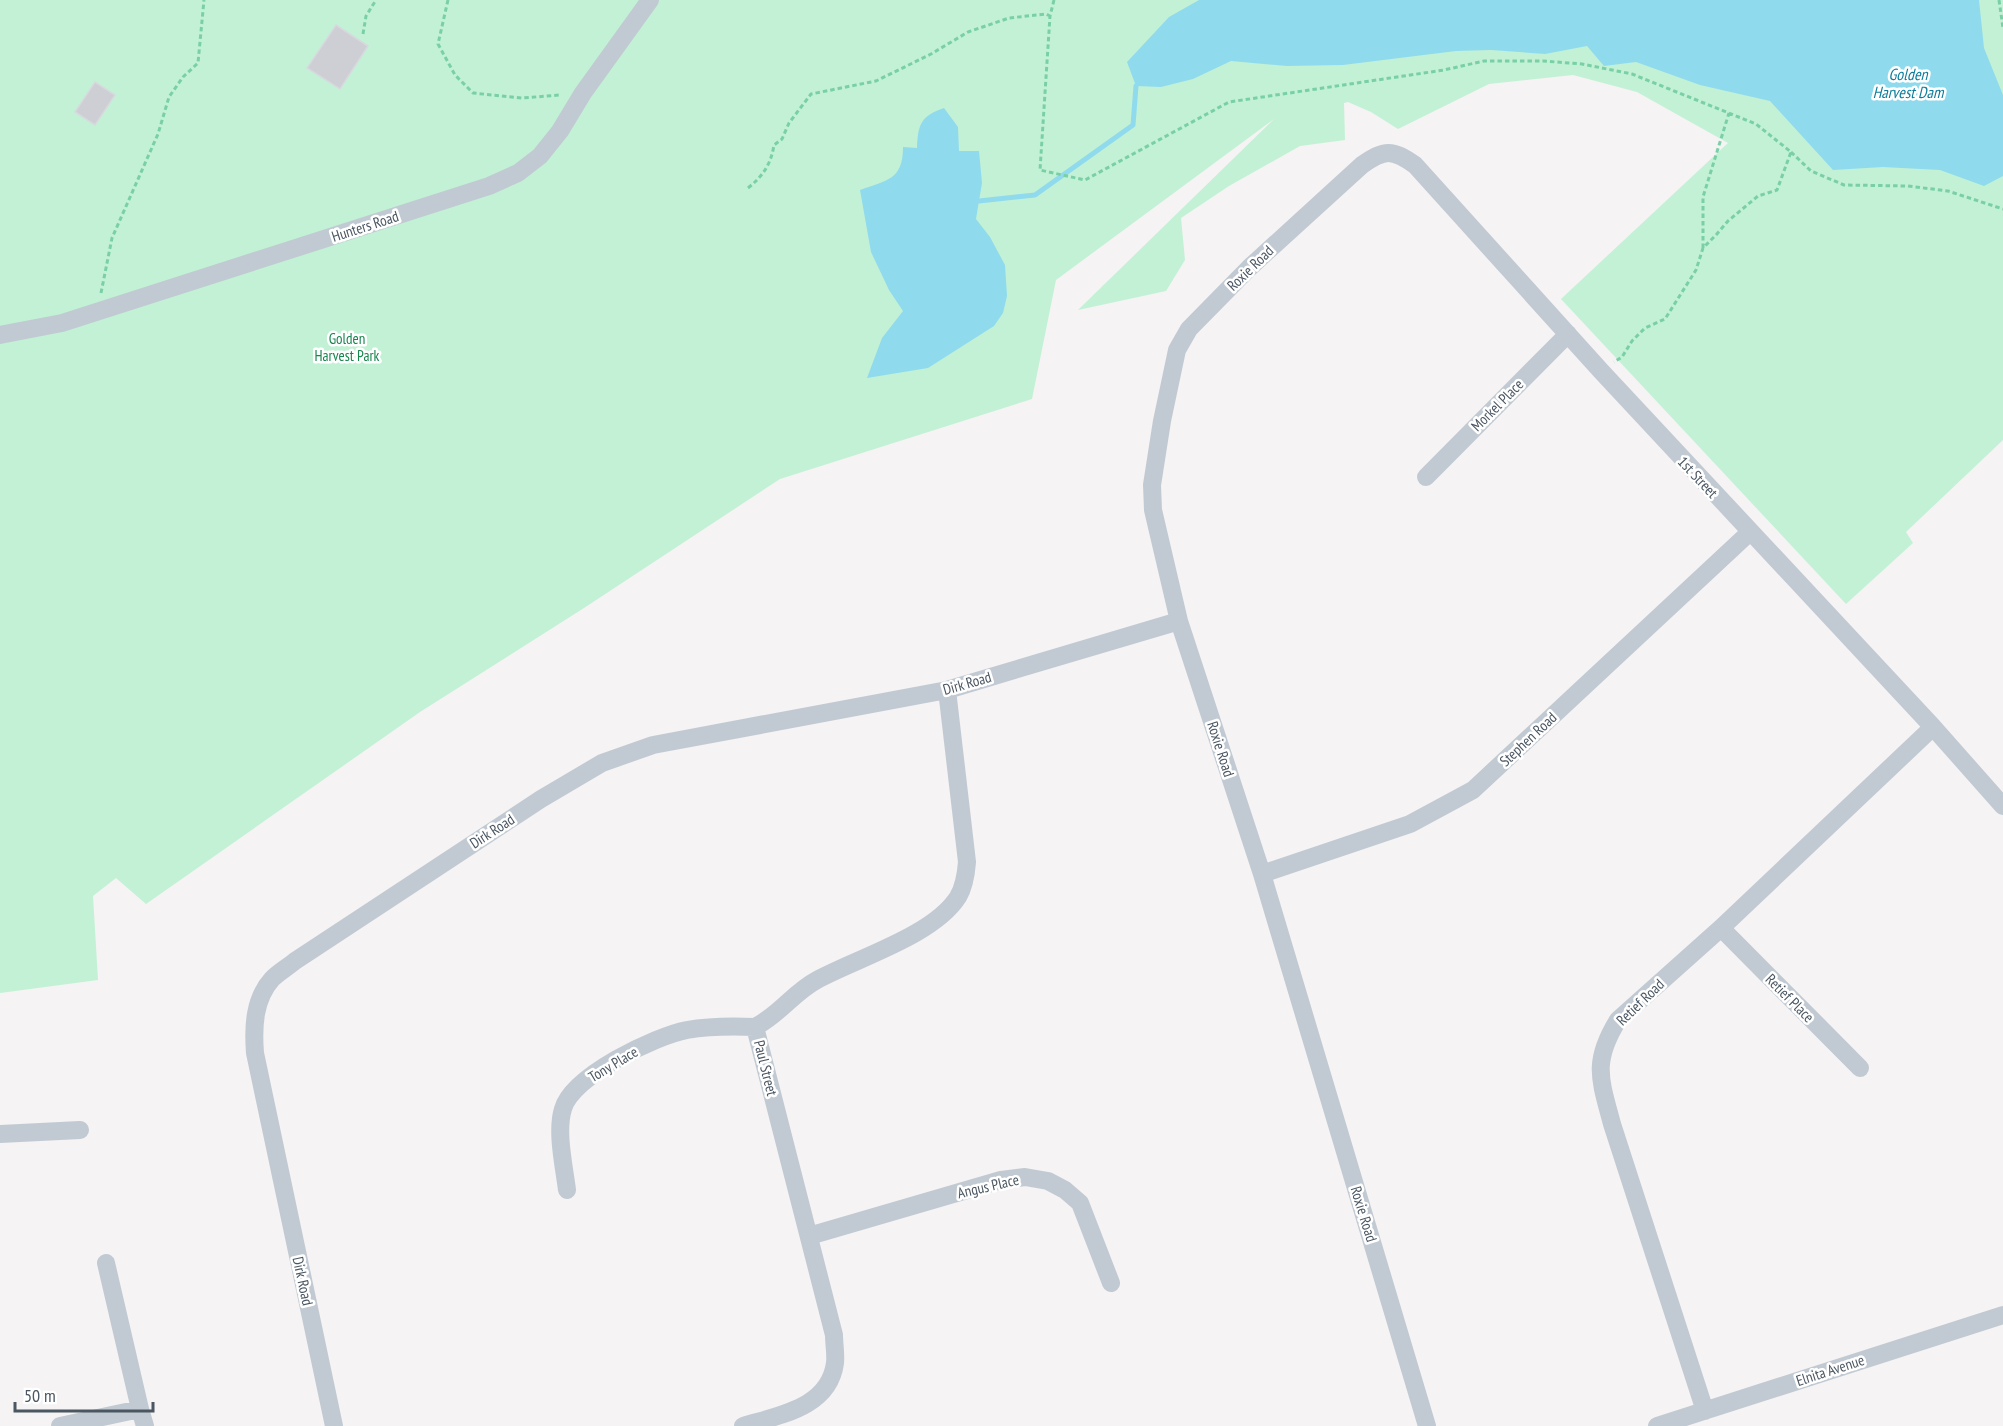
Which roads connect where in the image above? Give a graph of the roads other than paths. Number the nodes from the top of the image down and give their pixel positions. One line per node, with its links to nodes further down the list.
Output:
1 (650, 0): 4 (street, Hunters Road)
2 (1391, 152): 3 (street, 1st Street); 7 (street, Roxie Road)
3 (1568, 334): 5 (street, Morkel Place); 6 (street, 1st Street)
4 (0, 335)
5 (1426, 477)
6 (1750, 532): 9 (street, 1st Street); 11 (street, Stephen Road)
7 (1179, 621): 8 (street, Dirk Road); 11 (street, Roxie Road)
8 (947, 690): 13 (street, Paul Street); 25 (street, Dirk Road)
9 (1933, 727): 10 (street, 1st Street); 12 (street, Retief Road)
10 (2003, 806)
11 (1262, 874): 27 (street, Roxie Road)
12 (1721, 928): 14 (street, Retief Place); 22 (street, Retief Road)
13 (755, 1027): 17 (street, Tony Place); 18 (street, Paul Street)
14 (1860, 1068)
15 (80, 1130): 16 (street)
16 (0, 1134)
17 (567, 1190)
18 (809, 1236): 20 (street, Angus Place); 26 (street, Paul Street)
19 (106, 1263): 23 (street)
20 (1111, 1283)
21 (2003, 1315): 22 (street, Elnita Avenue)
22 (1705, 1411): 28 (street, Elnita Avenue)
23 (142, 1418): 24 (street)
24 (60, 1426)
25 (334, 1426)
26 (743, 1426)
27 (1427, 1426)
28 (1657, 1426)

